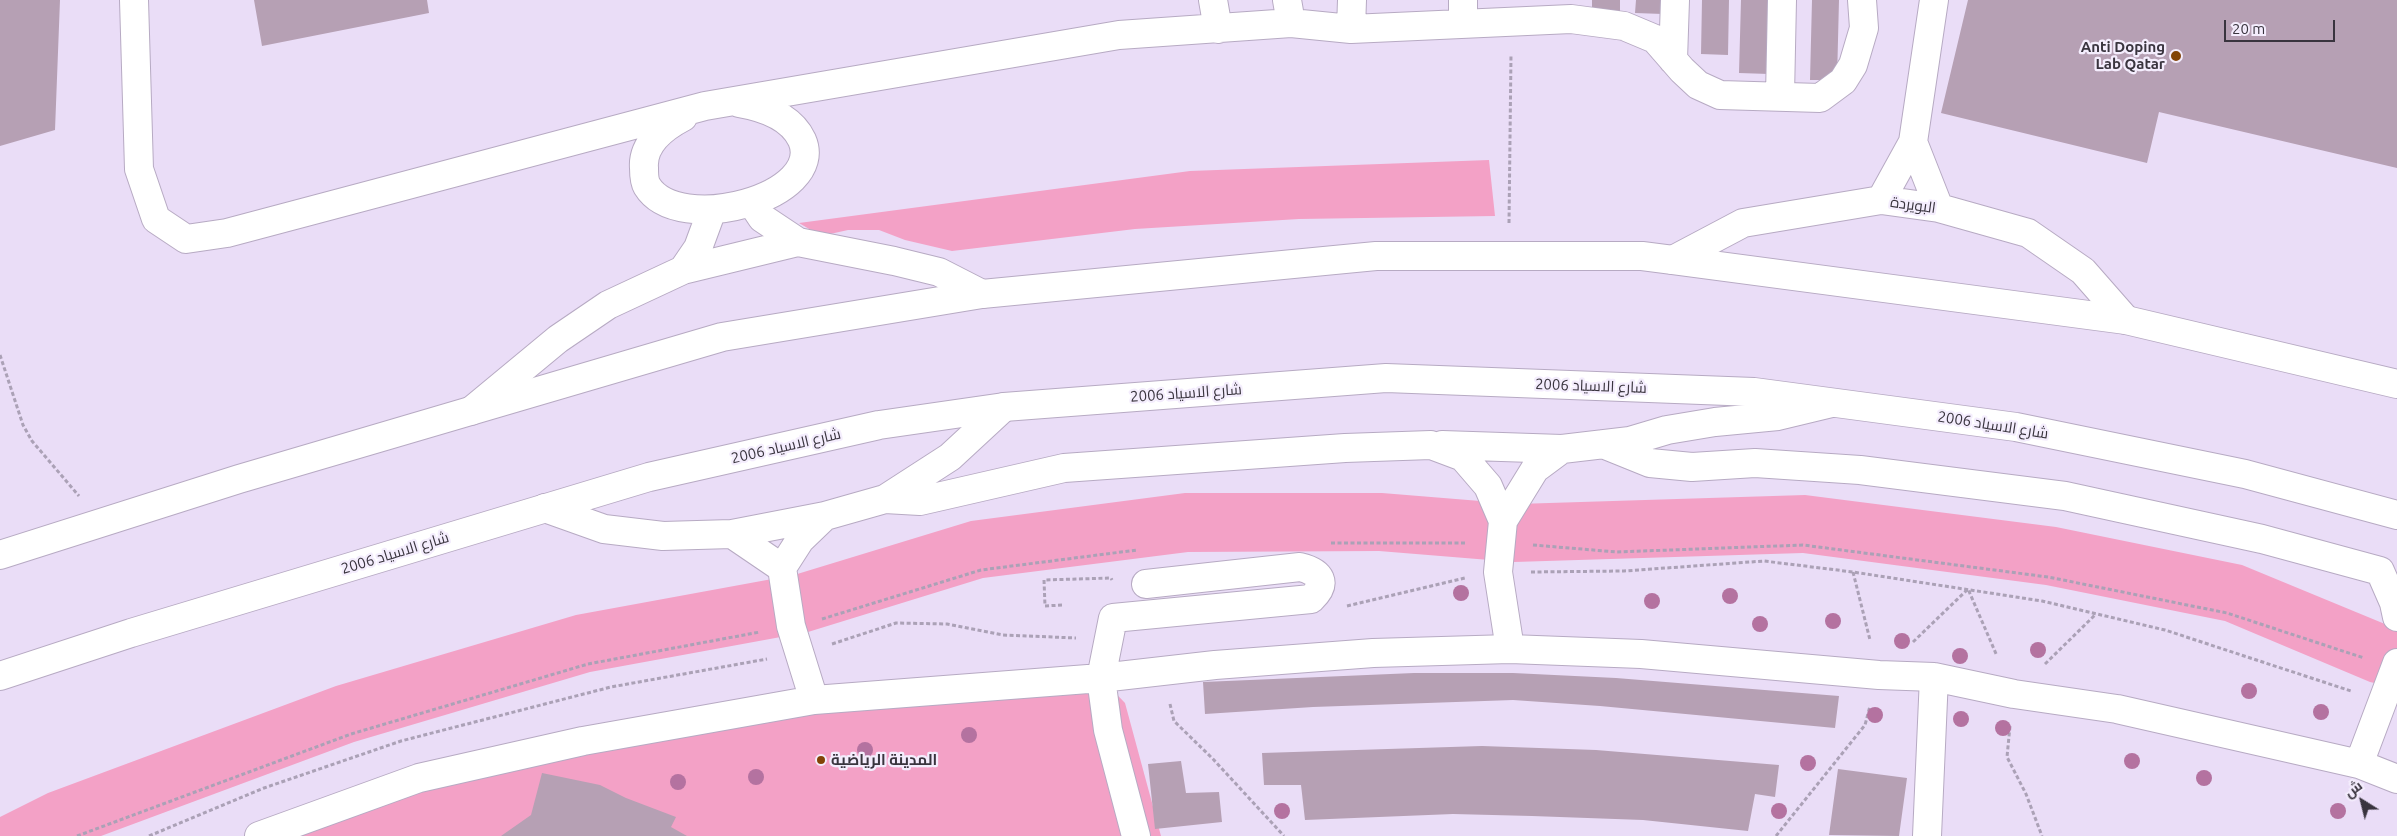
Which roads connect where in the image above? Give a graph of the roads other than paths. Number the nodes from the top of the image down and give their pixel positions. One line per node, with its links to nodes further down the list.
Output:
1 (134, 0): 15 (main road)
2 (1214, 0): 11 (main road)
3 (1352, 0): 12 (main road)
4 (1675, 0): 13 (main road)
5 (1782, 0): 14 (main road)
6 (1862, 0): 14 (main road)
7 (1934, 0): 16 (main road)
8 (1571, 9): 10 (main road); 13 (main road)
9 (1289, 12): 11 (main road); 12 (main road)
10 (1463, 12): 12 (main road)
11 (1218, 29): 15 (main road)
12 (1351, 30)
13 (1673, 60): 14 (main road)
14 (1780, 96)
15 (717, 104): 18 (main road); 20 (main road)
16 (1914, 142): 17 (main road); 19 (main road)
17 (1881, 200): 19 (main road, البويردة); 22 (main road, البويردة)
18 (752, 203): 20 (main road); 21 (main road)
19 (1939, 208): 25 (main road, البويردة)
20 (712, 210): 23 (main road)
21 (798, 242): 23 (main road); 24 (main road)
22 (1673, 260): 24 (main road); 25 (main road)
23 (683, 270): 29 (main road)
24 (982, 294): 29 (main road)
25 (2126, 320): 26 (main road)
26 (2397, 384)
27 (1834, 403): 28 (main road, شارع الاسياد 2006); 30 (main road); 35 (main road, شارع الاسياد 2006)
28 (1004, 407): 33 (main road); 34 (main road, شارع الاسياد 2006)
29 (471, 411): 39 (main road)
30 (1603, 444): 32 (main road); 41 (main road)
31 (1430, 445): 32 (main road); 33 (main road); 37 (main road)
32 (1562, 449): 37 (main road)
33 (885, 498): 36 (main road)
34 (545, 508): 38 (main road); 46 (main road, شارع الاسياد 2006)
35 (2397, 515)
36 (825, 516): 38 (main road); 40 (main road)
37 (1503, 521): 44 (main road)
38 (732, 534): 40 (main road)
39 (0, 554)
40 (782, 568): 49 (main road)
41 (2389, 574): 43 (main road)
42 (1146, 584): 48 (main road)
43 (2397, 617)
44 (1510, 649): 47 (main road); 48 (main road)
45 (2397, 663): 50 (main road)
46 (0, 676)
47 (1934, 677): 50 (main road); 54 (main road)
48 (1101, 678): 49 (main road); 53 (main road)
49 (814, 700): 52 (main road)
50 (2359, 764): 51 (main road)
51 (2397, 779)
52 (259, 836)
53 (1136, 836)
54 (1927, 836)

